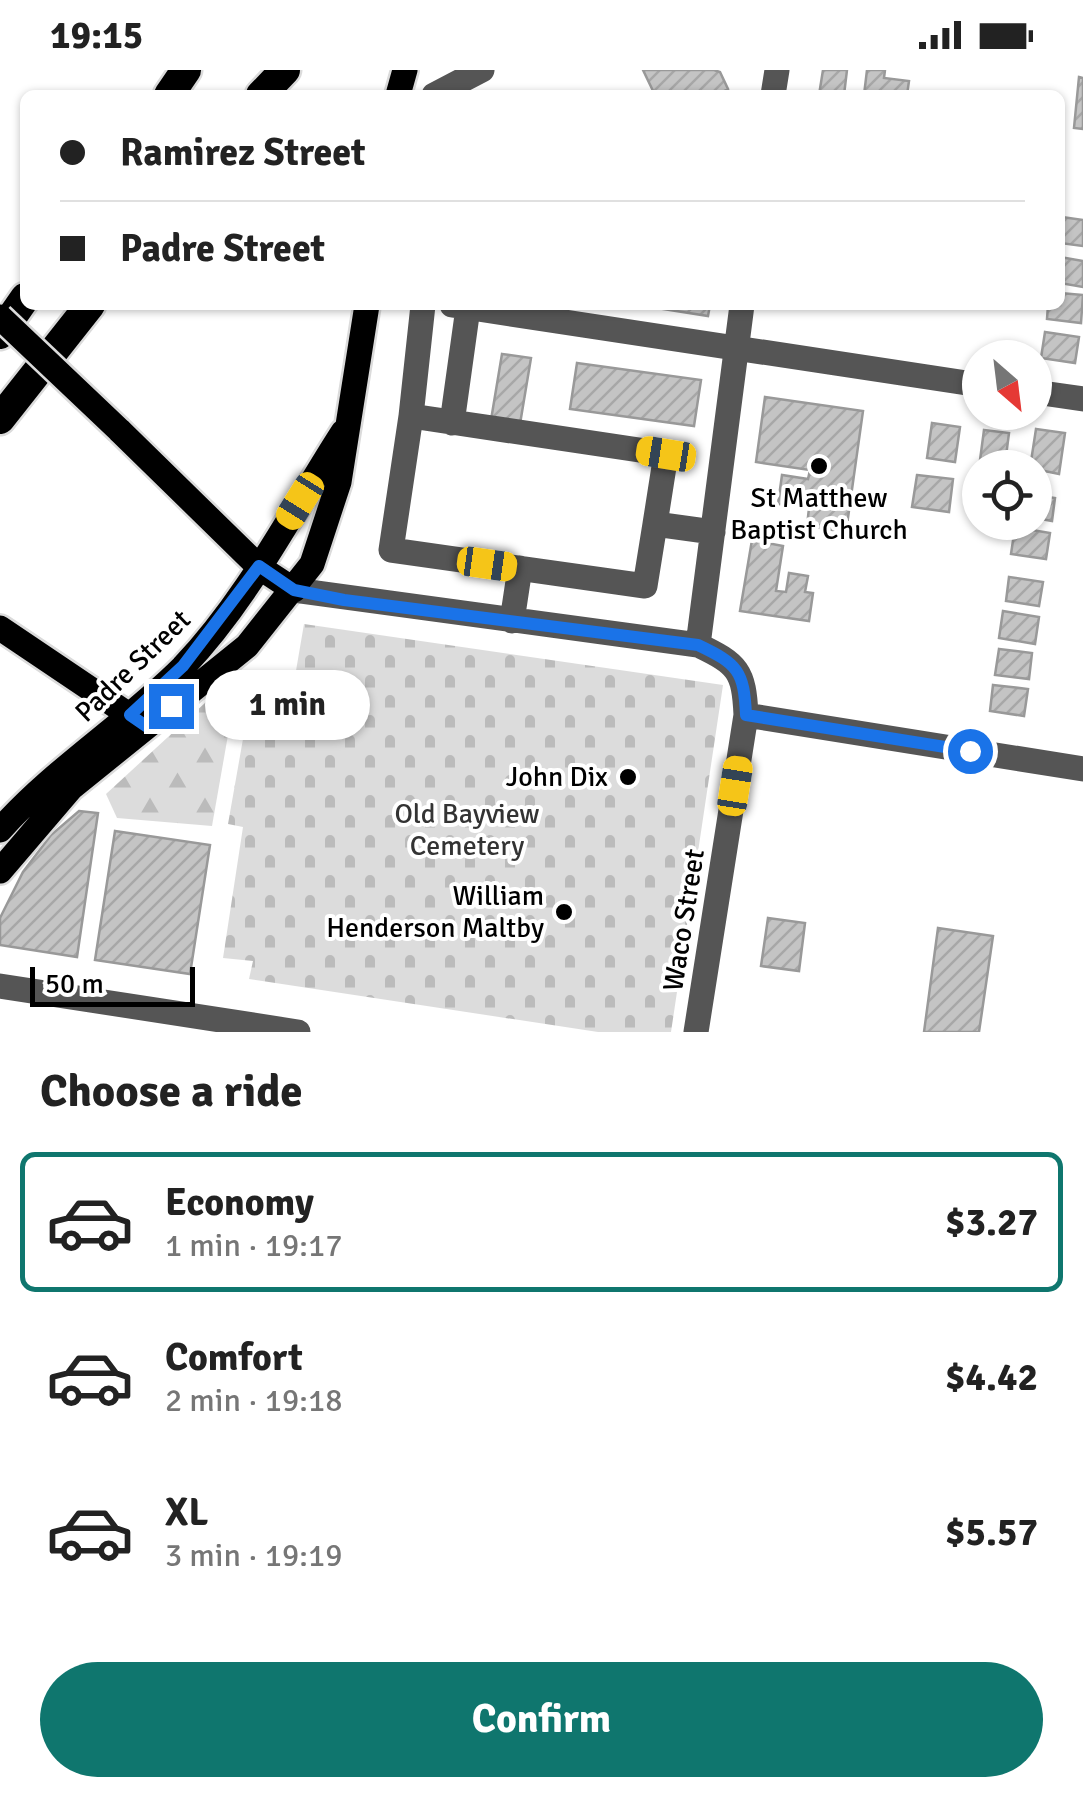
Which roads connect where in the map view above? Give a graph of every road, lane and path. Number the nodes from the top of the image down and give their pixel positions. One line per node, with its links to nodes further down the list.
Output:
1 (186, 70): 4 (highway)
2 (285, 70): 5 (highway)
3 (482, 70): 6 (street)
4 (169, 90)
5 (267, 90)
6 (444, 90)
7 (20, 305): 15 (highway)
8 (86, 310): 21 (highway)
9 (366, 310): 23 (main road, Padre Street)
10 (422, 310): 20 (street)
11 (460, 310): 22 (street)
12 (485, 310): 16 (street)
13 (741, 310): 16 (street)
14 (0, 317): 26 (main road, bridge)
15 (0, 334)
16 (736, 351): 17 (street); 25 (street)
17 (962, 382)
18 (1052, 394): 19 (street)
19 (1083, 399)
20 (411, 416): 22 (street); 27 (street)
21 (0, 419)
22 (452, 423): 24 (street)
23 (348, 424): 26 (main road, Padre Street); 28 (main road, Padre Street)
24 (655, 524): 25 (street); 27 (street)
25 (713, 532): 31 (street)
26 (259, 566): 28 (main road); 33 (main road, Padre Street)
27 (520, 568): 29 (street)
28 (294, 590): 29 (street); 33 (main road, Padre Street)
29 (512, 621): 31 (street)
30 (0, 628): 33 (main road)
31 (698, 645): 32 (street, Waco Street)
32 (746, 715): 34 (street); 39 (street, Waco Street)
33 (138, 721): 35 (main road, Padre Street); 36 (main road, Padre Street)
34 (1083, 769)
35 (0, 830)
36 (0, 872)
37 (0, 986): 38 (street)
38 (298, 1032)
39 (696, 1032)

